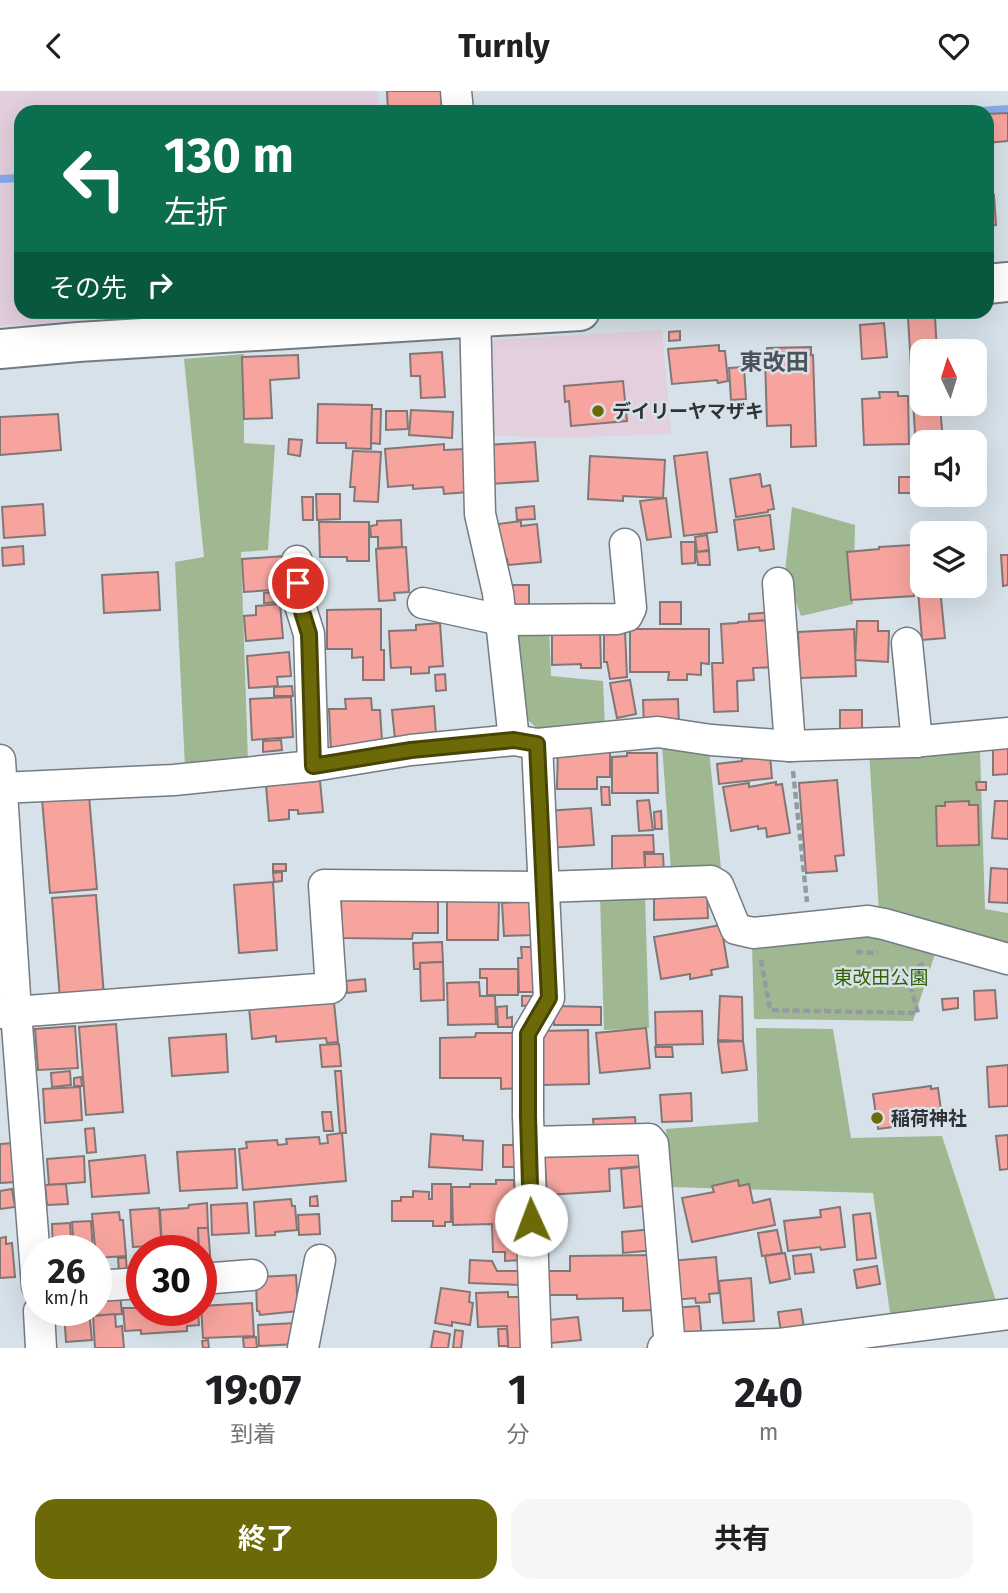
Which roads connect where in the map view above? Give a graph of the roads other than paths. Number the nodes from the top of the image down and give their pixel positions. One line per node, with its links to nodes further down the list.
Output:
1 (416, 319): 3 (street)
2 (475, 319): 8 (street)
3 (0, 349)
4 (625, 544): 8 (street)
5 (297, 561): 14 (street)
6 (778, 583): 13 (street)
7 (423, 603): 8 (street)
8 (501, 619): 11 (street)
9 (907, 643): 12 (street)
10 (1008, 733): 12 (street)
11 (525, 742): 13 (street); 14 (street); 16 (street)
12 (917, 742): 13 (street)
13 (790, 746)
14 (313, 766): 15 (street)
15 (1, 779): 18 (street)
16 (544, 887): 17 (street); 18 (street); 19 (street)
17 (1008, 959)
18 (8, 1012): 20 (street)
19 (529, 1143): 29 (street); 31 (street)
20 (32, 1235)
21 (320, 1260): 28 (street)
22 (252, 1275): 23 (street)
23 (217, 1278)
24 (1008, 1314): 26 (street)
25 (39, 1326): 27 (street)
26 (902, 1338): 31 (street)
27 (41, 1348)
28 (303, 1348)
29 (536, 1348)
30 (663, 1348): 31 (street)
31 (670, 1348)

